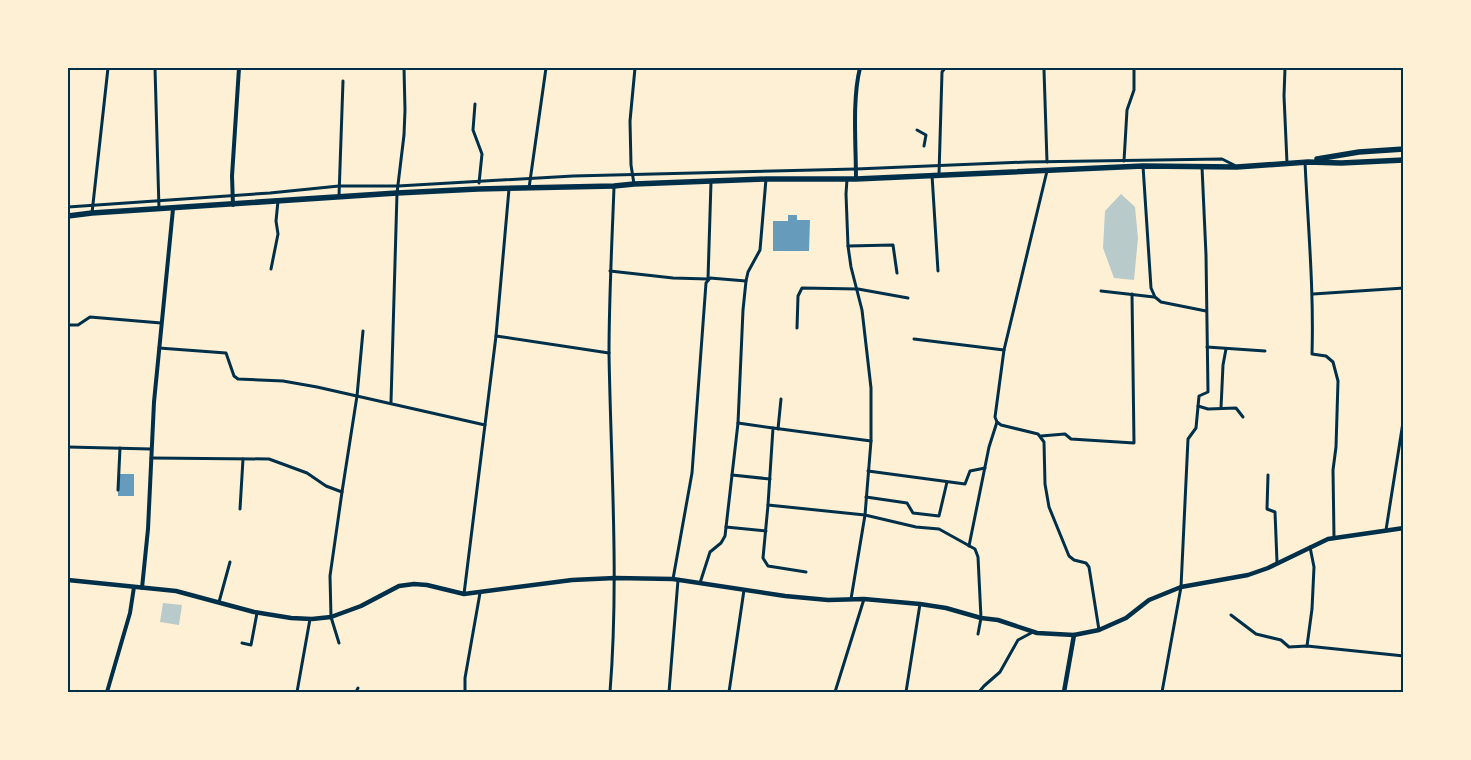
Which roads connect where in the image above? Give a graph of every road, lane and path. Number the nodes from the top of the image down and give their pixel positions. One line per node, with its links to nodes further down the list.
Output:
1 (108, 68): 48 (street)
2 (155, 68): 46 (street)
3 (238, 68): 44 (street)
4 (404, 68): 38 (street)
5 (546, 68): 30 (street)
6 (635, 68): 28 (street)
7 (860, 68): 26 (street)
8 (977, 68): 22 (street)
9 (1134, 68): 18 (street)
10 (1286, 68): 21 (street)
11 (1044, 70): 19 (street)
12 (343, 81): 37 (street)
13 (474, 104): 35 (street)
14 (917, 130): 15 (street)
15 (924, 146)
16 (1404, 149): 20 (highway)
17 (1404, 160): 20 (highway)
18 (1124, 161): 19 (street); 24 (street)
19 (1047, 162): 22 (street)
20 (1307, 162): 21 (highway); 66 (street)
21 (1287, 163): 24 (highway)
22 (939, 166): 26 (street); 29 (street)
23 (1143, 166): 25 (highway); 27 (highway); 67 (street)
24 (1236, 166): 25 (highway)
25 (1202, 167): 69 (street)
26 (856, 169): 28 (street); 32 (street)
27 (1047, 171): 29 (highway); 79 (street)
28 (633, 174): 30 (street); 36 (street)
29 (936, 174): 32 (highway); 58 (street)
30 (530, 178): 35 (street); 40 (street)
31 (847, 179): 32 (highway); 33 (highway); 55 (street)
32 (856, 179)
33 (766, 180): 34 (highway); 61 (street)
34 (710, 181): 36 (highway); 60 (street)
35 (479, 182): 38 (street); 41 (street)
36 (634, 184): 39 (highway)
37 (339, 186): 38 (street); 44 (street); 45 (street)
38 (398, 186): 43 (street)
39 (614, 186): 40 (highway); 57 (street)
40 (529, 188): 42 (highway)
41 (478, 189): 42 (highway); 43 (highway)
42 (509, 189): 74 (street)
43 (397, 193): 45 (highway); 84 (street)
44 (233, 195): 46 (street); 49 (street)
45 (339, 196): 47 (highway)
46 (159, 200): 48 (street); 51 (street)
47 (278, 201): 49 (highway); 56 (street)
48 (93, 205): 50 (street); 53 (street)
49 (233, 205): 52 (highway)
50 (68, 207)
51 (159, 209): 52 (highway); 53 (highway)
52 (173, 209): 70 (street)
53 (92, 213): 54 (highway)
54 (68, 216)
55 (848, 246): 59 (street); 63 (street)
56 (271, 269)
57 (610, 271): 60 (street); 81 (street)
58 (938, 271)
59 (897, 273)
60 (708, 280): 61 (street); 125 (street)
61 (746, 281): 90 (street)
62 (1404, 288): 66 (street)
63 (858, 289): 68 (street); 72 (street); 95 (street)
64 (1101, 291): 65 (street)
65 (1132, 294): 67 (street); 94 (street)
66 (1313, 294): 117 (street)
67 (1155, 297): 69 (street)
68 (908, 298)
69 (1206, 311): 76 (street)
70 (161, 322): 71 (street); 77 (street)
71 (68, 325)
72 (797, 328)
73 (363, 331): 82 (street)
74 (496, 336): 81 (street); 91 (street)
75 (914, 339): 79 (street)
76 (1207, 347): 78 (street); 85 (street)
77 (158, 348): 82 (street); 98 (street)
78 (1226, 348): 80 (street); 86 (street)
79 (1004, 350): 89 (street)
80 (1266, 351)
81 (609, 353): 123 (street)
82 (357, 396): 84 (street); 108 (street)
83 (780, 399): 93 (street)
84 (391, 402): 91 (street)
85 (1198, 406): 86 (street); 127 (street)
86 (1221, 408): 88 (street)
87 (1404, 416): 115 (street)
88 (1243, 417)
89 (997, 422): 94 (street); 101 (street)
90 (738, 423): 92 (street); 103 (street)
91 (485, 425): 132 (street)
92 (773, 428): 93 (street); 105 (street)
93 (778, 429): 95 (street)
94 (1040, 436): 142 (street)
95 (871, 441): 102 (street)
96 (68, 447): 97 (street)
97 (120, 448): 98 (street); 107 (street)
98 (151, 449): 99 (street)
99 (150, 458): 100 (street); 129 (street)
100 (243, 459): 108 (street); 111 (street)
101 (985, 468): 106 (street); 118 (street)
102 (868, 471): 106 (street); 109 (street)
103 (732, 475): 105 (street); 113 (street)
104 (1268, 475): 121 (street)
105 (770, 479): 110 (street)
106 (946, 482): 109 (street)
107 (118, 490)
108 (342, 492): 139 (street)
109 (866, 497): 112 (street)
110 (768, 505): 112 (street); 116 (street)
111 (240, 508)
112 (865, 515): 118 (street); 133 (street)
113 (726, 527): 116 (street); 126 (street)
114 (1404, 528): 115 (main road)
115 (1386, 530): 117 (main road)
116 (766, 531): 122 (street)
117 (1334, 538): 119 (main road)
118 (969, 546): 140 (street)
119 (1310, 546): 121 (main road); 148 (street)
120 (230, 562): 135 (street)
121 (1278, 562): 127 (main road)
122 (806, 572)
123 (615, 578): 125 (main road); 131 (main road); 153 (street)
124 (68, 580): 128 (main road)
125 (676, 580): 126 (main road); 154 (street)
126 (700, 583): 130 (main road)
127 (1181, 587): 142 (main road); 160 (street)
128 (134, 588): 129 (main road); 150 (street)
129 (142, 588): 135 (main road)
130 (744, 590): 133 (main road); 155 (street)
131 (480, 593): 132 (main road); 152 (street)
132 (464, 594): 139 (main road)
133 (851, 599): 134 (main road)
134 (864, 599): 136 (main road); 156 (street)
135 (219, 603): 137 (main road)
136 (920, 604): 140 (main road); 157 (street)
137 (257, 613): 141 (main road); 146 (street)
138 (1231, 615): 148 (street)
139 (331, 617): 141 (main road); 147 (street)
140 (981, 618): 143 (main road); 144 (street)
141 (310, 619): 151 (street)
142 (1099, 630): 145 (main road)
143 (1033, 632): 145 (main road); 158 (street)
144 (978, 634)
145 (1074, 635): 159 (main road)
146 (242, 643)
147 (339, 643)
148 (1307, 646): 149 (street)
149 (1404, 656)
150 (107, 692)
151 (297, 692)
152 (465, 692)
153 (610, 692)
154 (669, 692)
155 (729, 692)
156 (835, 692)
157 (906, 692)
158 (980, 692)
159 (1064, 692)
160 (1162, 692)

